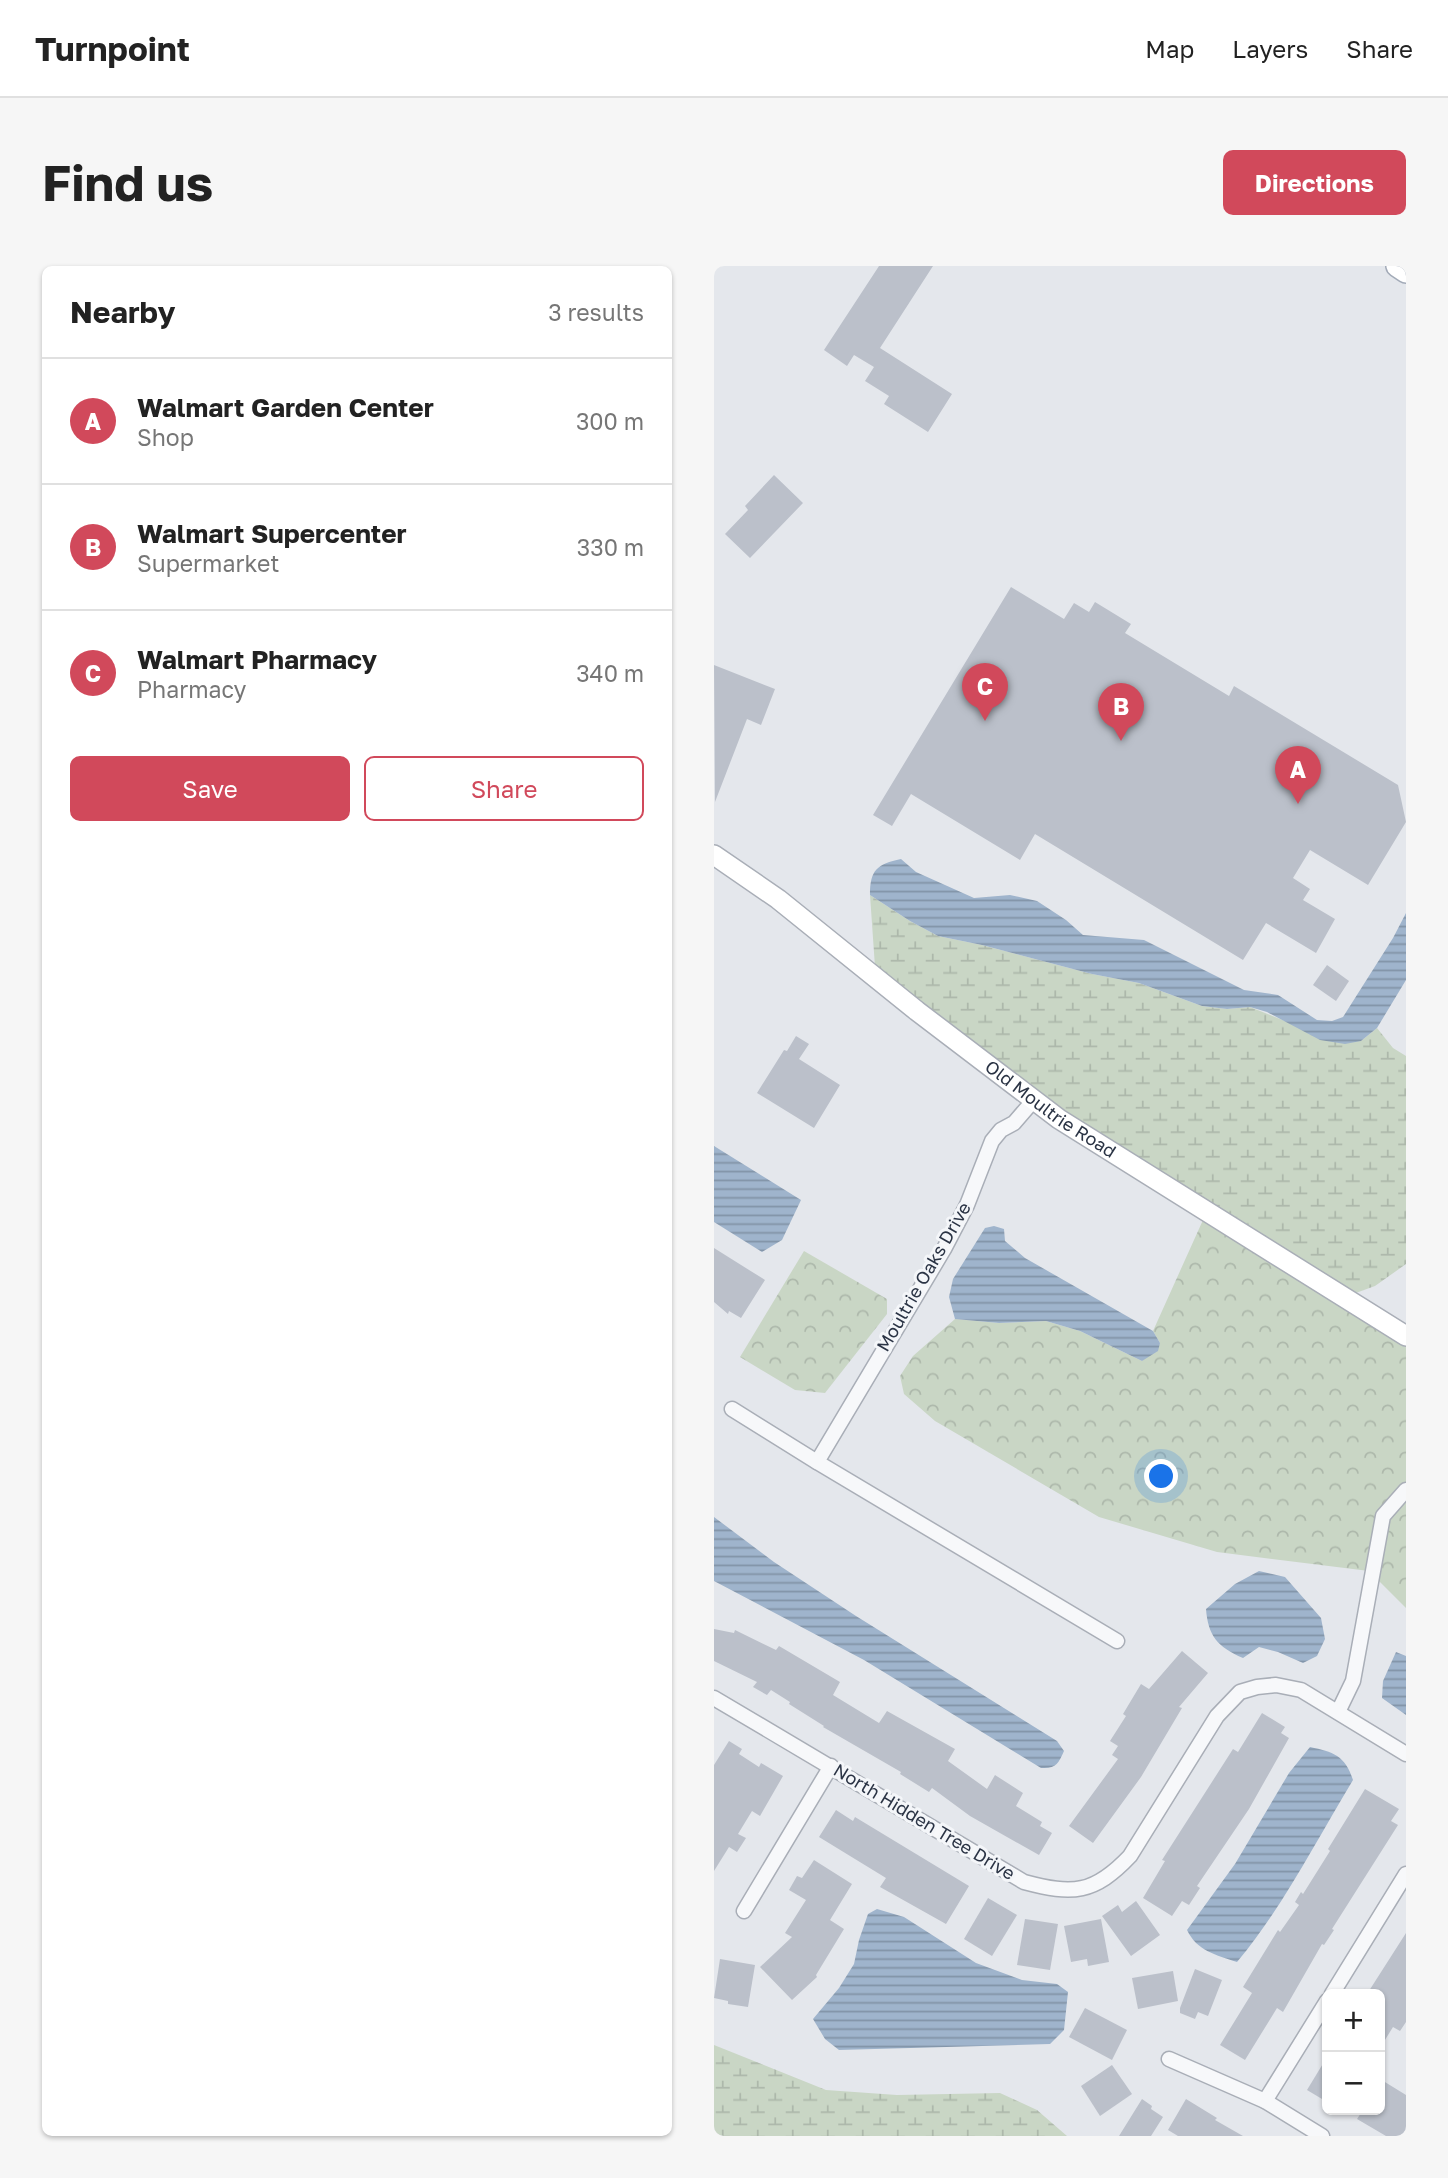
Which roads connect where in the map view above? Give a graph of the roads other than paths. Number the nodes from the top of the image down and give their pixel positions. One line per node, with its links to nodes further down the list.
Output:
1 (1397, 266): 2 (main road)
2 (1406, 272)
3 (714, 855): 4 (main road, Old Moultrie Road)
4 (1033, 1101): 5 (main road, Old Moultrie Road); 7 (street, Moultrie Oaks Drive)
5 (1406, 1336)
6 (732, 1409): 7 (street)
7 (817, 1462): 9 (street)
8 (1406, 1490): 11 (street)
9 (1117, 1641)
10 (714, 1698): 13 (street, North Hidden Tree Drive)
11 (1338, 1712): 12 (street, North Hidden Tree Drive); 13 (street, North Hidden Tree Drive)
12 (1406, 1754)
13 (831, 1766): 15 (street)
14 (1406, 1874): 16 (street)
15 (744, 1911)
16 (1335, 1989)
17 (1322, 2009): 19 (street)
18 (1169, 2059): 19 (street)
19 (1265, 2101): 20 (street)
20 (1322, 2136)

